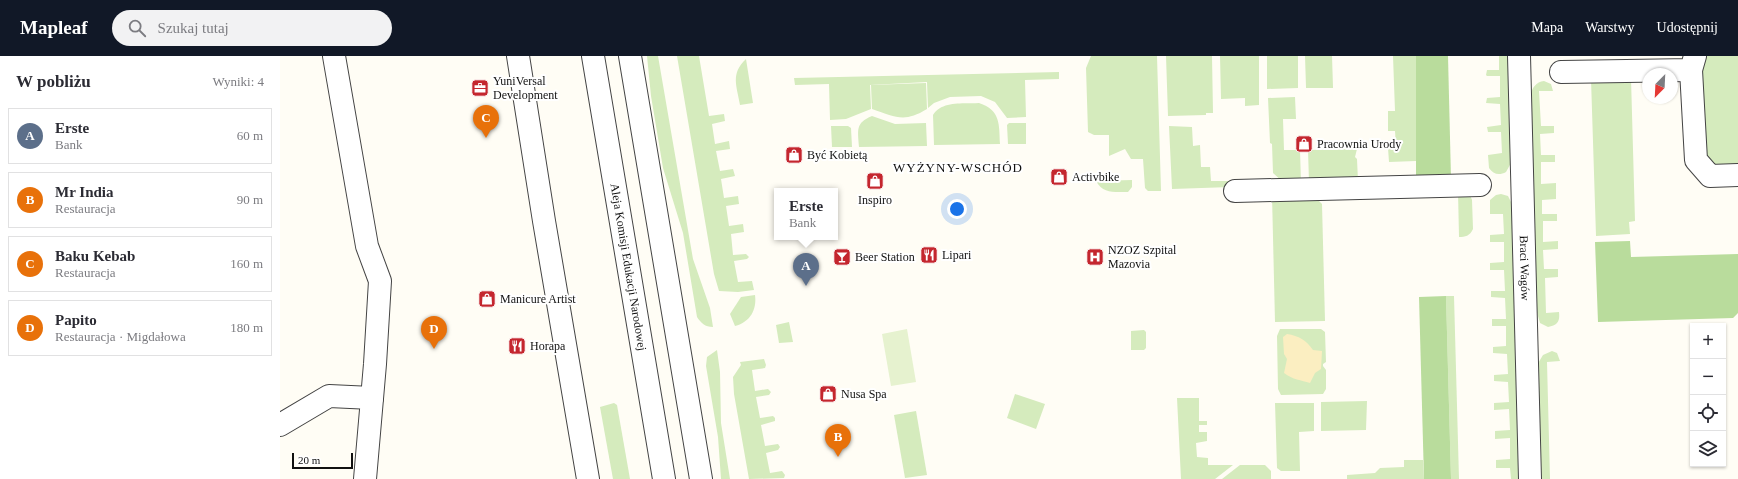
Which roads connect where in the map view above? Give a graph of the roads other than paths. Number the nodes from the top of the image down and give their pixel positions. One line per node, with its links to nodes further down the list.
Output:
1 (334, 56): 11 (street)
2 (518, 56): 14 (street)
3 (592, 56): 15 (street, Aleja Komisji Edukacji Narodowej)
4 (630, 56): 16 (street)
5 (1519, 56): 17 (street, Braci Wagów)
6 (1693, 63): 7 (street); 8 (street)
7 (1561, 72)
8 (1738, 175)
9 (1480, 184): 10 (street)
10 (1235, 191)
11 (372, 398): 12 (street); 13 (street)
12 (280, 425)
13 (364, 479)
14 (588, 479)
15 (664, 479)
16 (702, 479)
17 (1530, 479)

